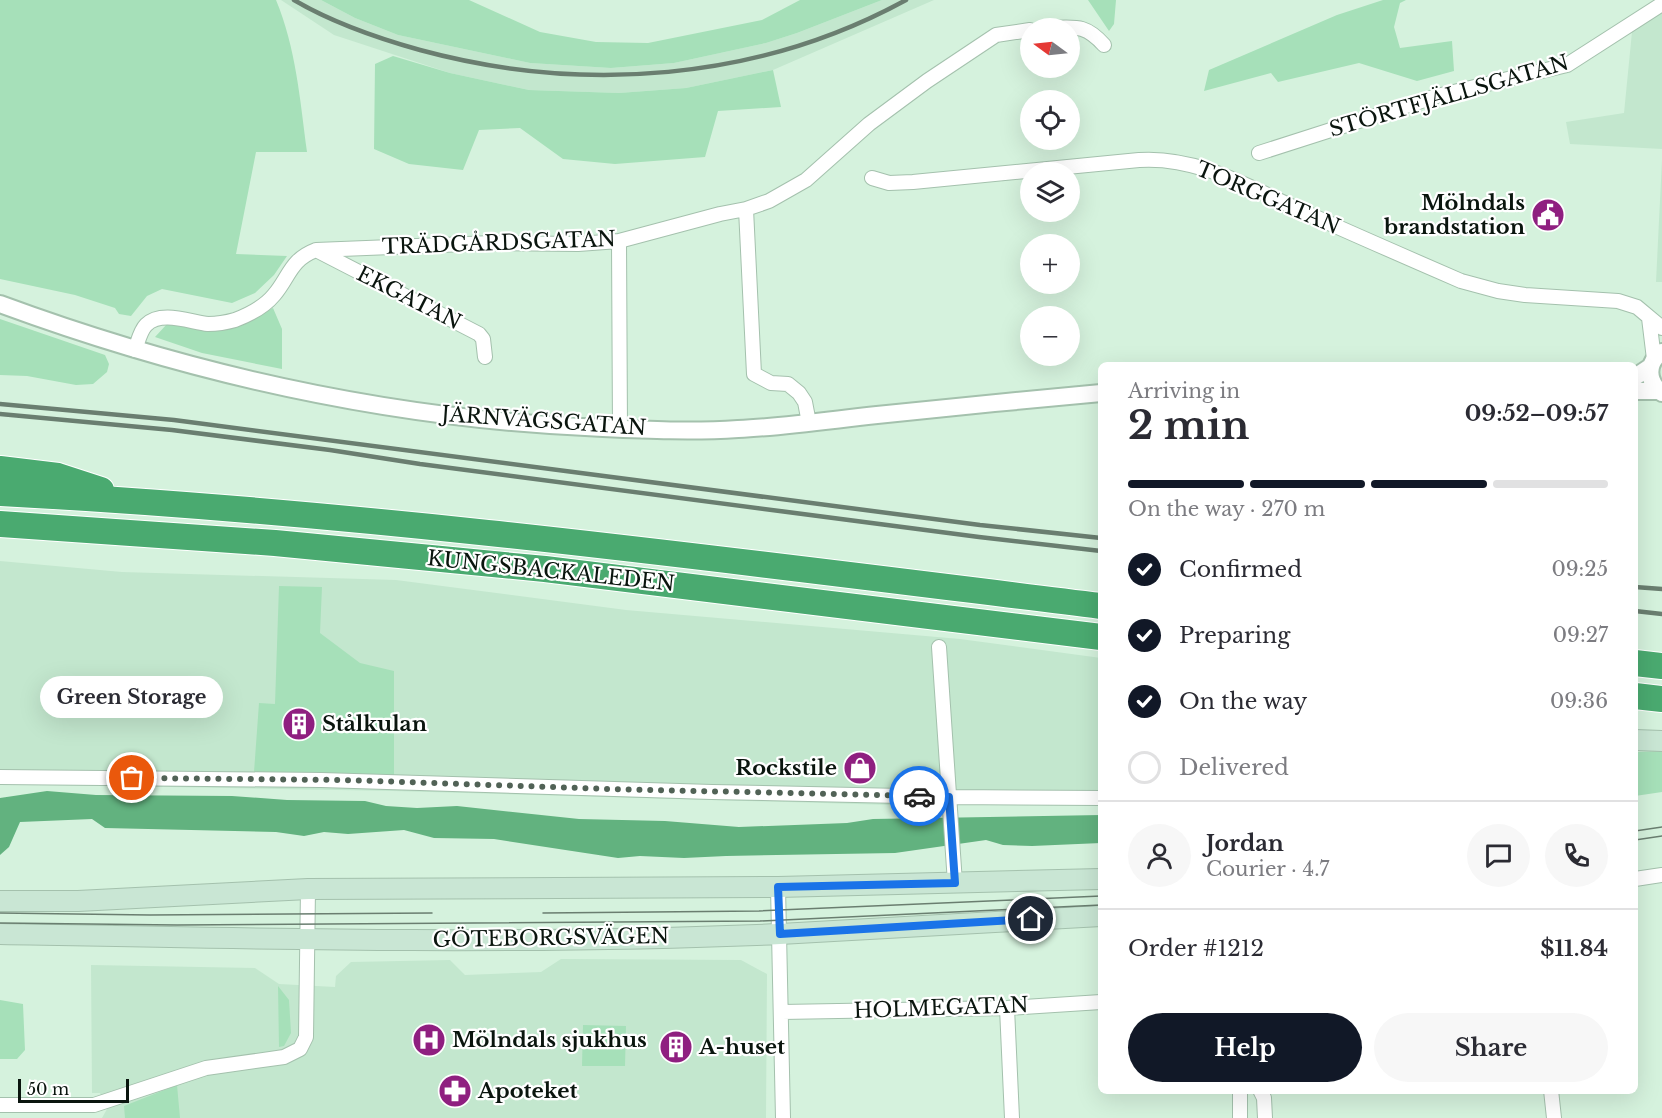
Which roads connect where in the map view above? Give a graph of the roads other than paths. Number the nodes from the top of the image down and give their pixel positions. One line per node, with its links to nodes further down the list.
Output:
1 (1662, 4): 5 (street, STÖRTFJÄLLSGATAN)
2 (1080, 28): 4 (street)
3 (1020, 31): 7 (street, TRÄDGÅRDSGATAN)
4 (1104, 45)
5 (1259, 153)
6 (872, 178): 11 (street, TORGGATAN)
7 (746, 209): 8 (street, TRÄDGÅRDSGATAN); 20 (street)
8 (619, 241): 9 (street, TRÄDGÅRDSGATAN); 21 (street)
9 (316, 250): 13 (street); 14 (street, EKGATAN)
10 (0, 304): 13 (street, JÄRNVÄGSGATAN)
11 (1649, 318): 12 (street, TORGGATAN); 15 (street)
12 (1662, 328)
13 (135, 350): 21 (street, JÄRNVÄGSGATAN)
14 (486, 357)
15 (1655, 359): 16 (street); 18 (street)
16 (1638, 374)
17 (1638, 391): 18 (street)
18 (1660, 392)
19 (1098, 393): 20 (street, JÄRNVÄGSGATAN)
20 (809, 423): 21 (street, JÄRNVÄGSGATAN)
21 (620, 429)
22 (0, 469): 24 (highway)
23 (0, 493): 24 (highway, KUNGSBACKALEDEN)
24 (123, 500): 26 (highway, KUNGSBACKALEDEN)
25 (0, 524): 27 (highway, KUNGSBACKALEDEN)
26 (1098, 606)
27 (1098, 637)
28 (939, 647): 37 (street)
29 (1638, 663): 30 (highway)
30 (1662, 666)
31 (1638, 696): 32 (highway)
32 (1662, 699)
33 (1638, 740): 34 (main road)
34 (1662, 741)
35 (0, 777): 37 (street)
36 (1098, 798): 37 (street)
37 (949, 802): 41 (street)
38 (1662, 875): 40 (street)
39 (1098, 879): 41 (main road)
40 (1638, 879)
41 (955, 883): 42 (main road)
42 (778, 887): 43 (main road); 47 (street)
43 (308, 889): 44 (main road); 48 (street)
44 (0, 901)
45 (1098, 916): 47 (main road, GÖTEBORGSVÄGEN)
46 (0, 934): 48 (main road, GÖTEBORGSVÄGEN)
47 (780, 934): 48 (main road, GÖTEBORGSVÄGEN); 51 (street)
48 (307, 940): 56 (street)
49 (1098, 1002): 50 (street, HOLMEGATAN)
50 (1007, 1008): 51 (street, HOLMEGATAN); 58 (street)
51 (782, 1012): 57 (street)
52 (1240, 1094): 59 (street)
53 (1262, 1094): 60 (street)
54 (1551, 1094): 61 (street)
55 (0, 1105): 56 (street)
56 (94, 1111)
57 (783, 1118)
58 (1012, 1118)
59 (1240, 1118)
60 (1265, 1118)
61 (1554, 1118)

